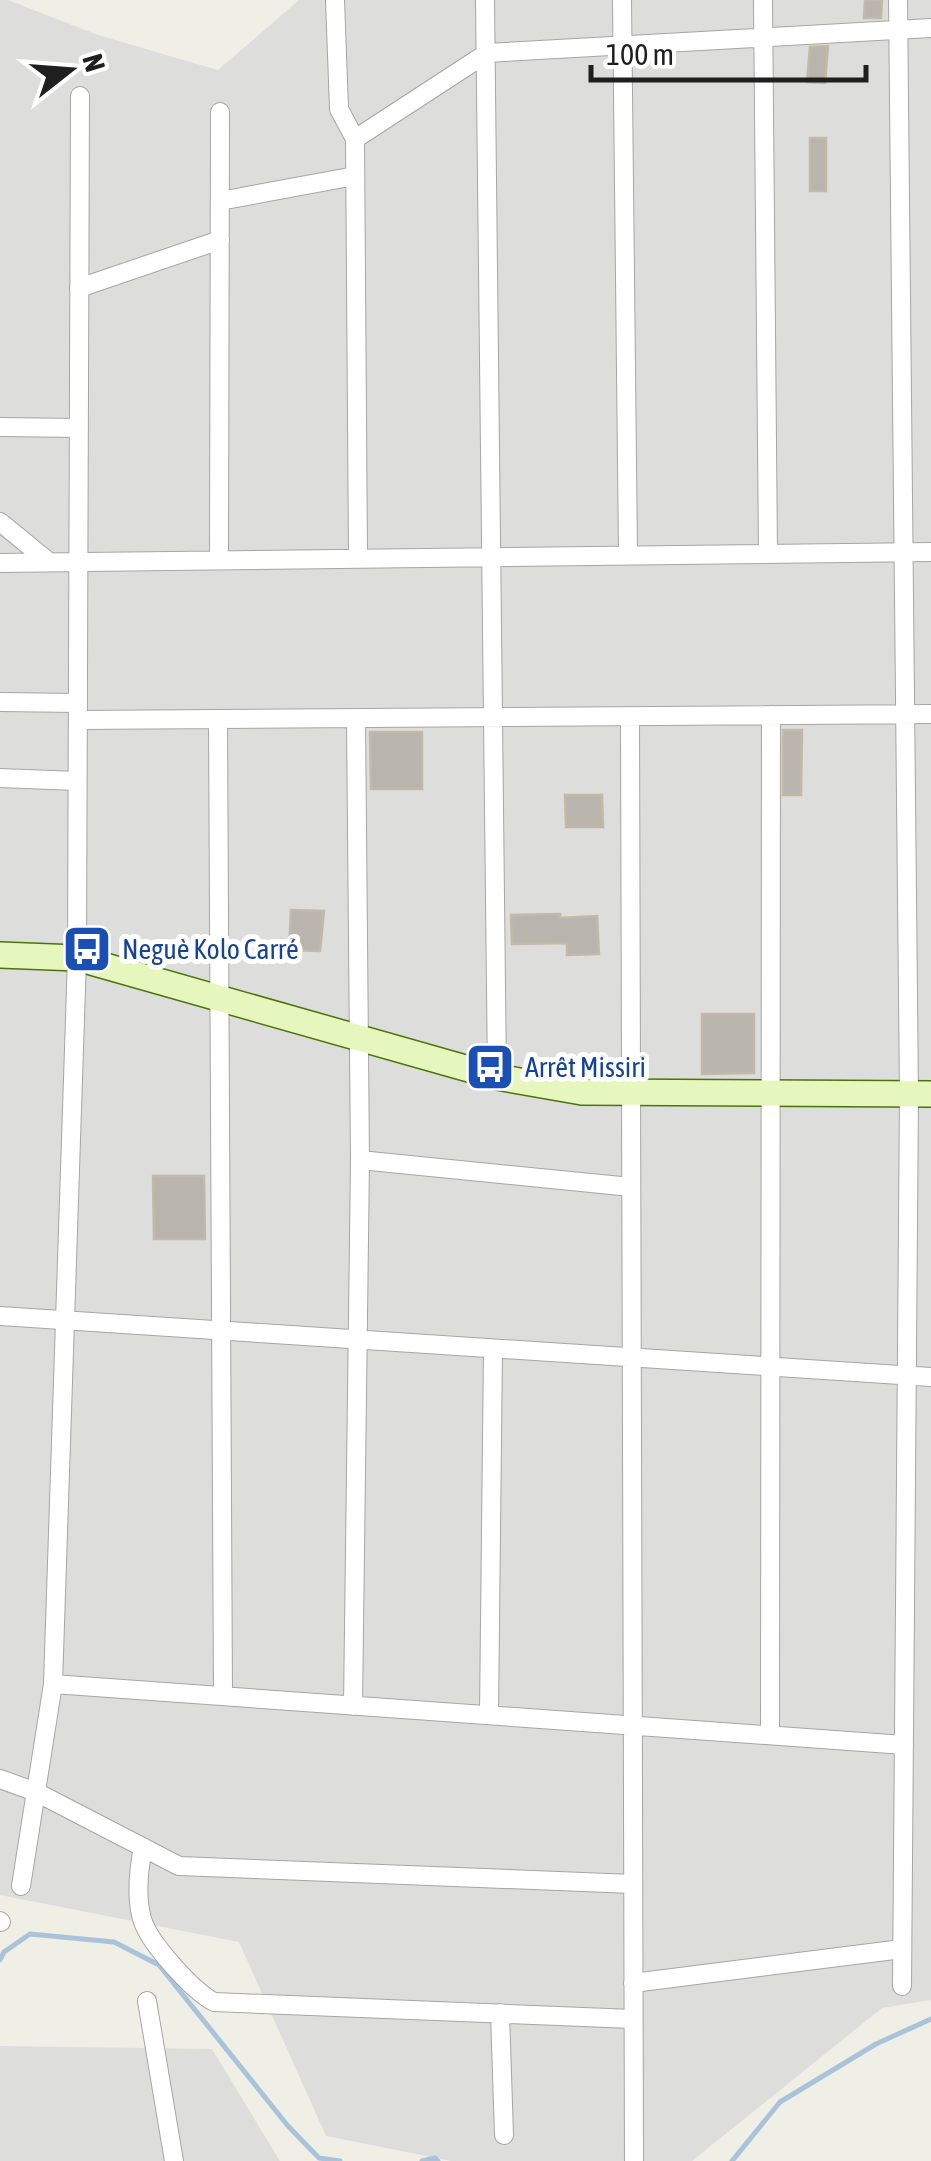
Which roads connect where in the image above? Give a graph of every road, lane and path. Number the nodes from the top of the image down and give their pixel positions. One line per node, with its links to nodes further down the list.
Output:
1 (335, 0): 13 (street)
2 (485, 0): 10 (street)
3 (622, 0): 9 (street)
4 (763, 0): 8 (street)
5 (898, 0): 7 (street)
6 (931, 28): 7 (street)
7 (898, 30): 8 (street); 21 (street)
8 (763, 38): 9 (street); 23 (street)
9 (624, 46): 10 (street); 24 (street)
10 (487, 53): 13 (street); 25 (street)
11 (80, 96): 17 (street)
12 (220, 112): 15 (street)
13 (354, 139): 14 (street)
14 (355, 176): 15 (street); 26 (street)
15 (220, 201): 16 (street)
16 (220, 240): 17 (street); 27 (street)
17 (80, 288): 19 (street)
18 (0, 427): 19 (street)
19 (79, 428): 28 (street)
20 (0, 522): 29 (street)
21 (904, 552): 22 (street); 23 (street); 33 (street)
22 (931, 552)
23 (768, 554): 24 (street)
24 (628, 555): 25 (street)
25 (492, 557): 26 (street); 37 (street)
26 (358, 558): 27 (street)
27 (219, 559): 28 (street)
28 (78, 561): 29 (street); 32 (street)
29 (50, 562): 30 (street)
30 (0, 563)
31 (0, 702): 32 (street)
32 (78, 712): 39 (street); 41 (street)
33 (905, 714): 34 (street); 35 (street); 49 (street)
34 (931, 714)
35 (771, 715): 36 (street); 48 (street)
36 (630, 716): 37 (street); 47 (street)
37 (494, 717): 38 (street); 46 (street)
38 (356, 718): 39 (street); 45 (street)
39 (218, 720): 44 (street)
40 (0, 778): 41 (street)
41 (78, 781): 43 (street)
42 (0, 955): 43 (street)
43 (76, 958): 44 (street); 53 (street)
44 (220, 998): 45 (street); 54 (street)
45 (359, 1038): 46 (street); 50 (street)
46 (498, 1077): 47 (street)
47 (631, 1090): 48 (street); 51 (street)
48 (771, 1091): 49 (street); 58 (street)
49 (920, 1095): 59 (street)
50 (360, 1160): 51 (street); 55 (street)
51 (632, 1187): 57 (street)
52 (0, 1316): 53 (street)
53 (65, 1320): 54 (street); 61 (street)
54 (223, 1331): 55 (street); 62 (street)
55 (356, 1340): 56 (street); 63 (street)
56 (493, 1349): 57 (street); 64 (street)
57 (631, 1358): 58 (street); 65 (street)
58 (770, 1367): 59 (street); 66 (street)
59 (906, 1376): 60 (street); 67 (street)
60 (931, 1378)
61 (53, 1684): 62 (street); 69 (street)
62 (223, 1696): 63 (street)
63 (352, 1706): 64 (street)
64 (489, 1716): 65 (street)
65 (632, 1726): 66 (street); 71 (street)
66 (770, 1735): 67 (street)
67 (904, 1745): 73 (street)
68 (0, 1779): 69 (street)
69 (36, 1792): 70 (street); 72 (street)
70 (142, 1847): 71 (street); 77 (street)
71 (633, 1884): 74 (street)
72 (20, 1886)
73 (902, 1949): 74 (street); 75 (street)
74 (633, 1983): 78 (street)
75 (902, 1986)
76 (147, 2001): 80 (street)
77 (500, 2013): 78 (street); 79 (street)
78 (633, 2019): 81 (street)
79 (504, 2135)
80 (174, 2161)
81 (634, 2161)

